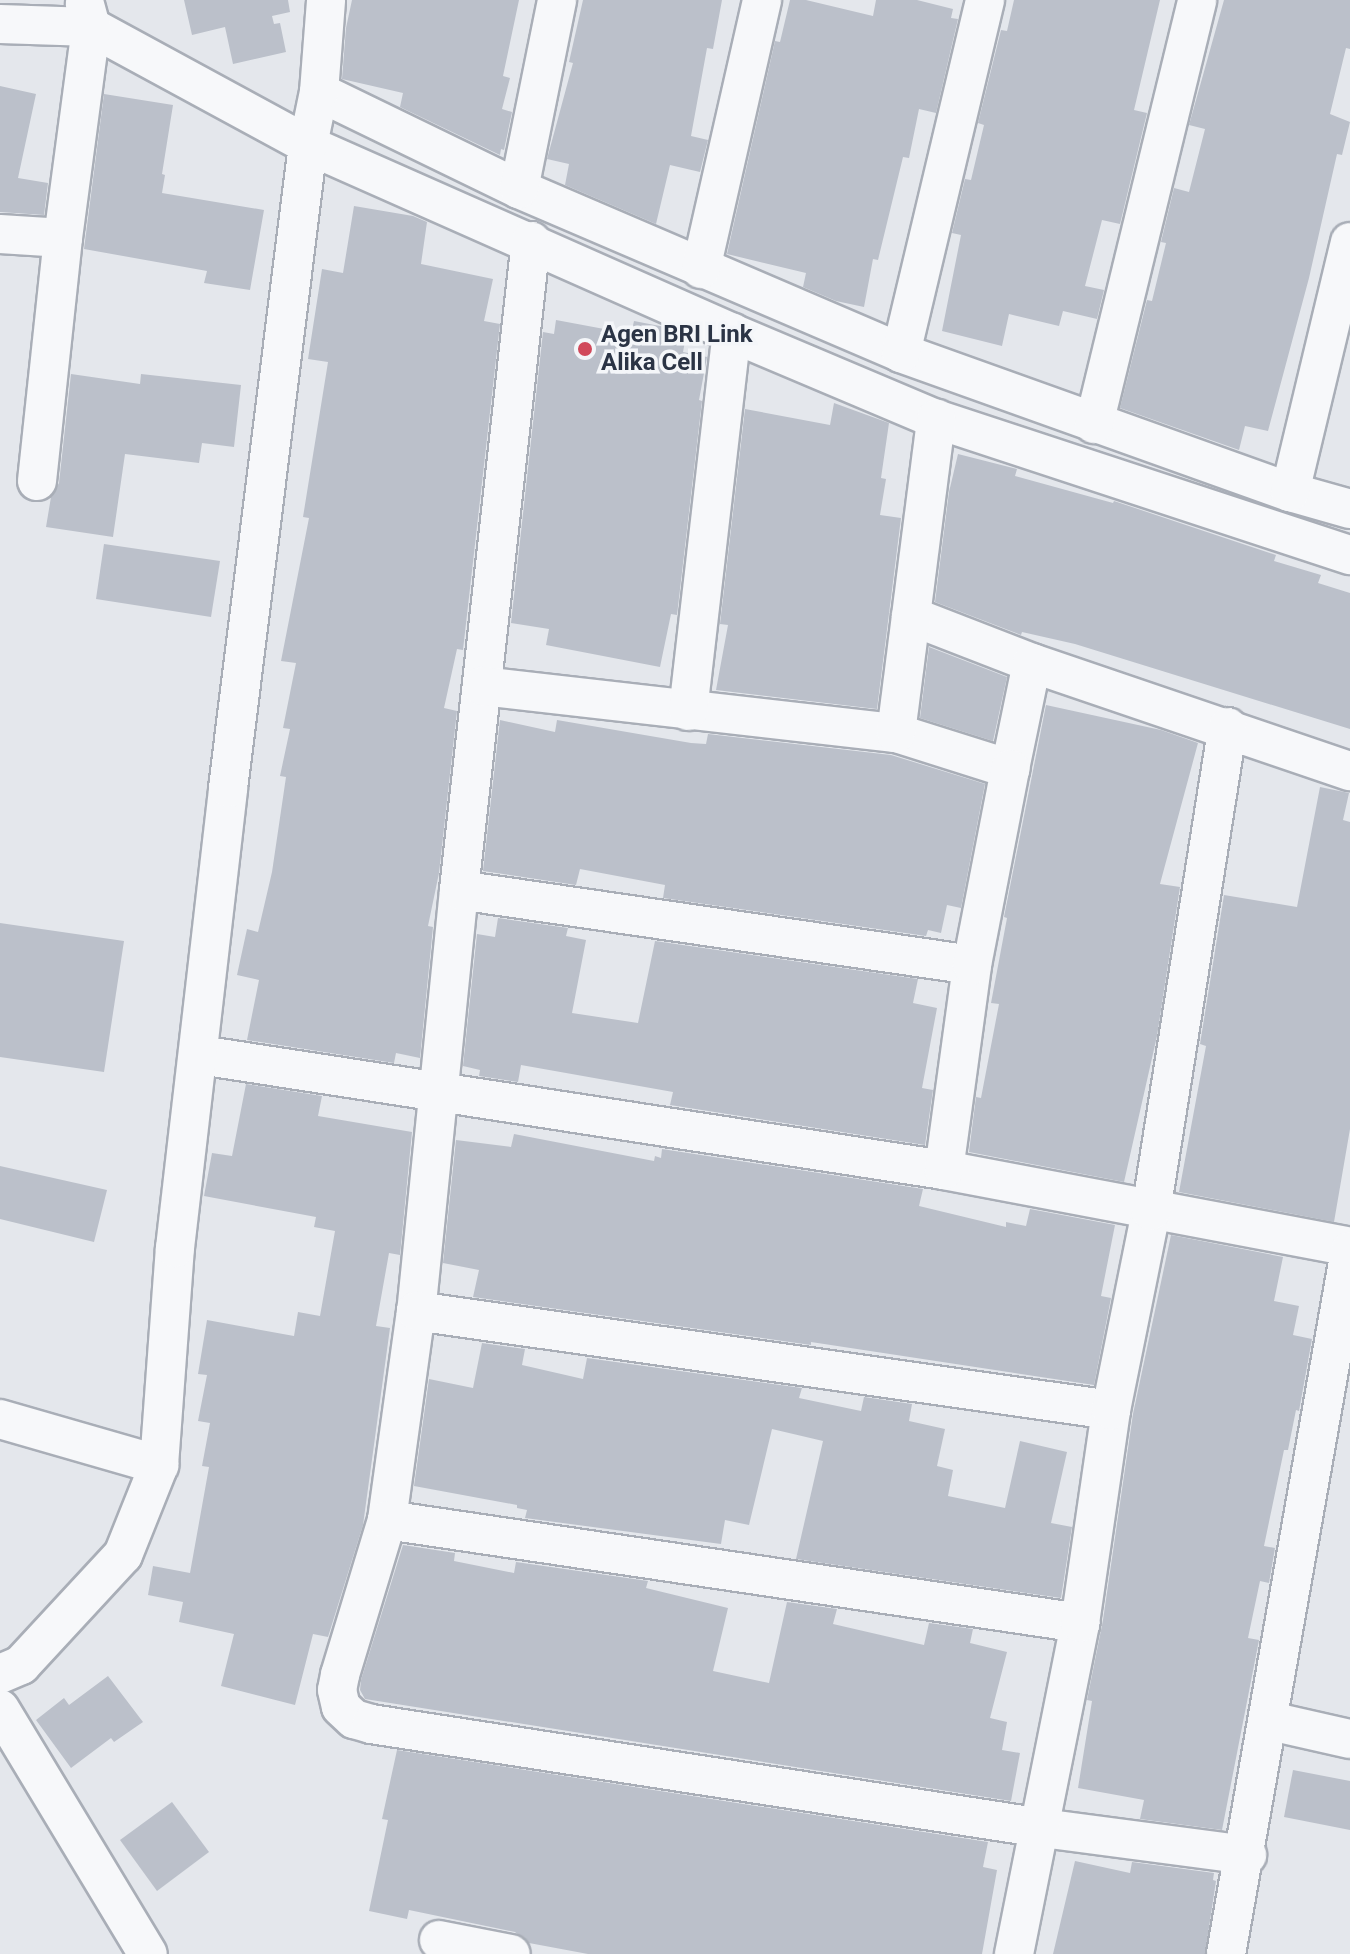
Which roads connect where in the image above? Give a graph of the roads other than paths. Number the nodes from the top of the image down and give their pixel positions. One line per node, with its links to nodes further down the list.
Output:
1 (326, 0): 8 (street)
2 (557, 0): 10 (street)
3 (762, 0): 15 (street)
4 (985, 0): 17 (street)
5 (1197, 0): 19 (street)
6 (87, 13): 7 (street); 9 (street); 12 (street)
7 (0, 24)
8 (319, 92): 9 (street); 10 (street)
9 (308, 145): 13 (street); 34 (street)
10 (519, 189): 15 (street)
11 (0, 234): 12 (street)
12 (63, 238): 20 (street)
13 (531, 241): 16 (street); 26 (street)
14 (1350, 242): 21 (street)
15 (701, 269): 17 (street)
16 (732, 333): 18 (street); 27 (street)
17 (901, 353): 19 (street)
18 (936, 419): 23 (street); 24 (street)
19 (1094, 424): 21 (street)
20 (37, 481)
21 (1290, 492): 22 (street)
22 (1350, 509)
23 (1350, 555)
24 (911, 616): 25 (street); 29 (street)
25 (1032, 663): 28 (street); 30 (street)
26 (482, 686): 27 (street); 32 (street)
27 (688, 711): 29 (street)
28 (1228, 727): 31 (street); 37 (street)
29 (896, 733): 30 (street)
30 (1010, 769): 33 (street)
31 (1350, 771)
32 (459, 890): 33 (street); 35 (street)
33 (972, 965): 36 (street)
34 (200, 1055): 35 (street); 42 (street)
35 (440, 1092): 36 (street); 39 (street)
36 (944, 1170): 37 (street)
37 (1151, 1211): 38 (street); 40 (street)
38 (1350, 1249): 47 (street)
39 (416, 1311): 40 (street); 43 (street)
40 (1111, 1410): 44 (street)
41 (0, 1419): 42 (street)
42 (159, 1465): 45 (street)
43 (387, 1520): 44 (street); 49 (street)
44 (1080, 1623): 49 (street)
45 (0, 1674)
46 (0, 1709): 52 (street)
47 (1270, 1721): 48 (street); 50 (street)
48 (1350, 1739)
49 (1042, 1828): 50 (street); 54 (street)
50 (1247, 1855): 55 (street)
51 (439, 1940): 53 (street)
52 (148, 1954)
53 (511, 1954)
54 (1014, 1954)
55 (1226, 1954)

